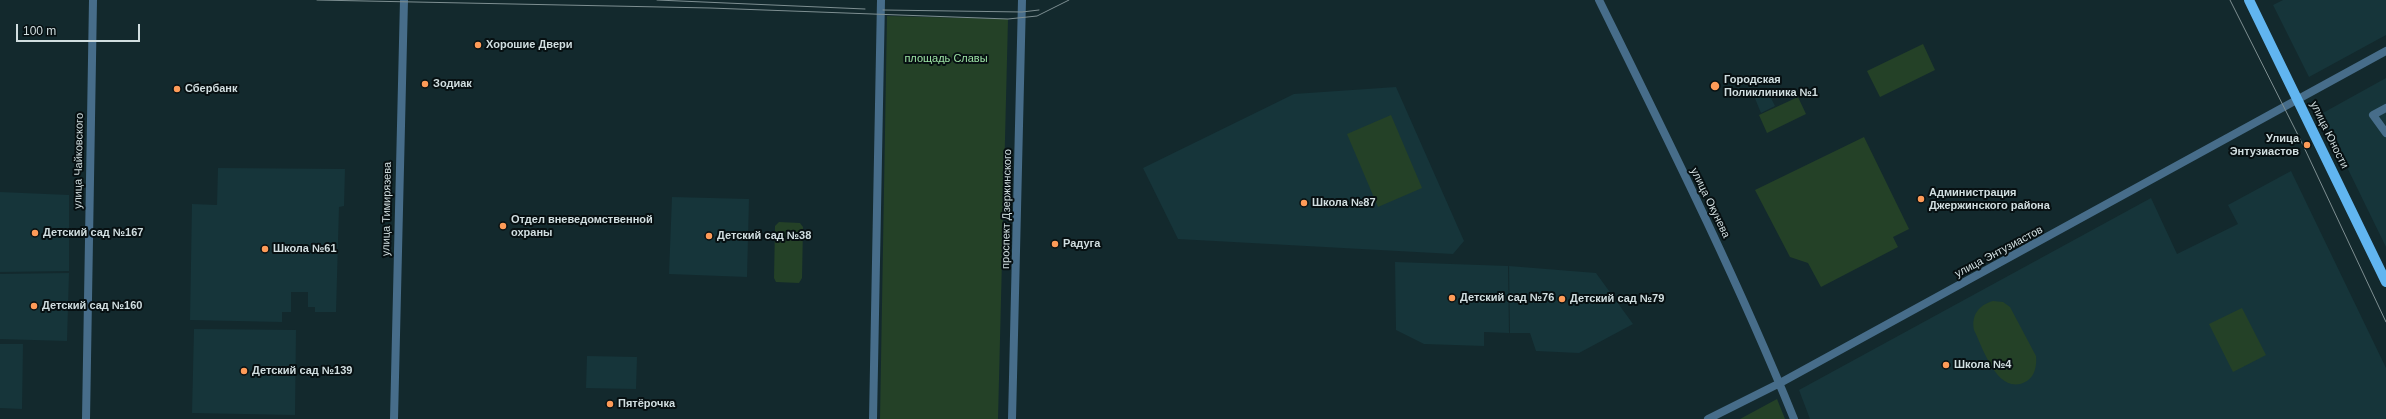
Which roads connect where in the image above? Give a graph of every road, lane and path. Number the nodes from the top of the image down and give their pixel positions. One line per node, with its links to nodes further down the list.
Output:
1 (94, 0): 13 (street, улица Чайковского)
2 (404, 0): 14 (street, улица Тимирязева)
3 (881, 0): 15 (street)
4 (1022, 0): 16 (street, проспект Дзержинского)
5 (1599, 0): 12 (street, улица Окунева)
6 (2249, 0): 8 (main road, улица Юности)
7 (2386, 51): 8 (street, улица Энтузиастов)
8 (2298, 100): 11 (main road, улица Юности); 12 (street, улица Энтузиастов)
9 (2386, 108): 10 (street)
10 (2386, 133)
11 (2386, 282)
12 (1780, 383): 17 (street, улица Энтузиастов); 18 (street, улица Окунева)
13 (86, 419)
14 (394, 419)
15 (872, 419)
16 (1012, 419)
17 (1708, 419)
18 (1794, 419)

